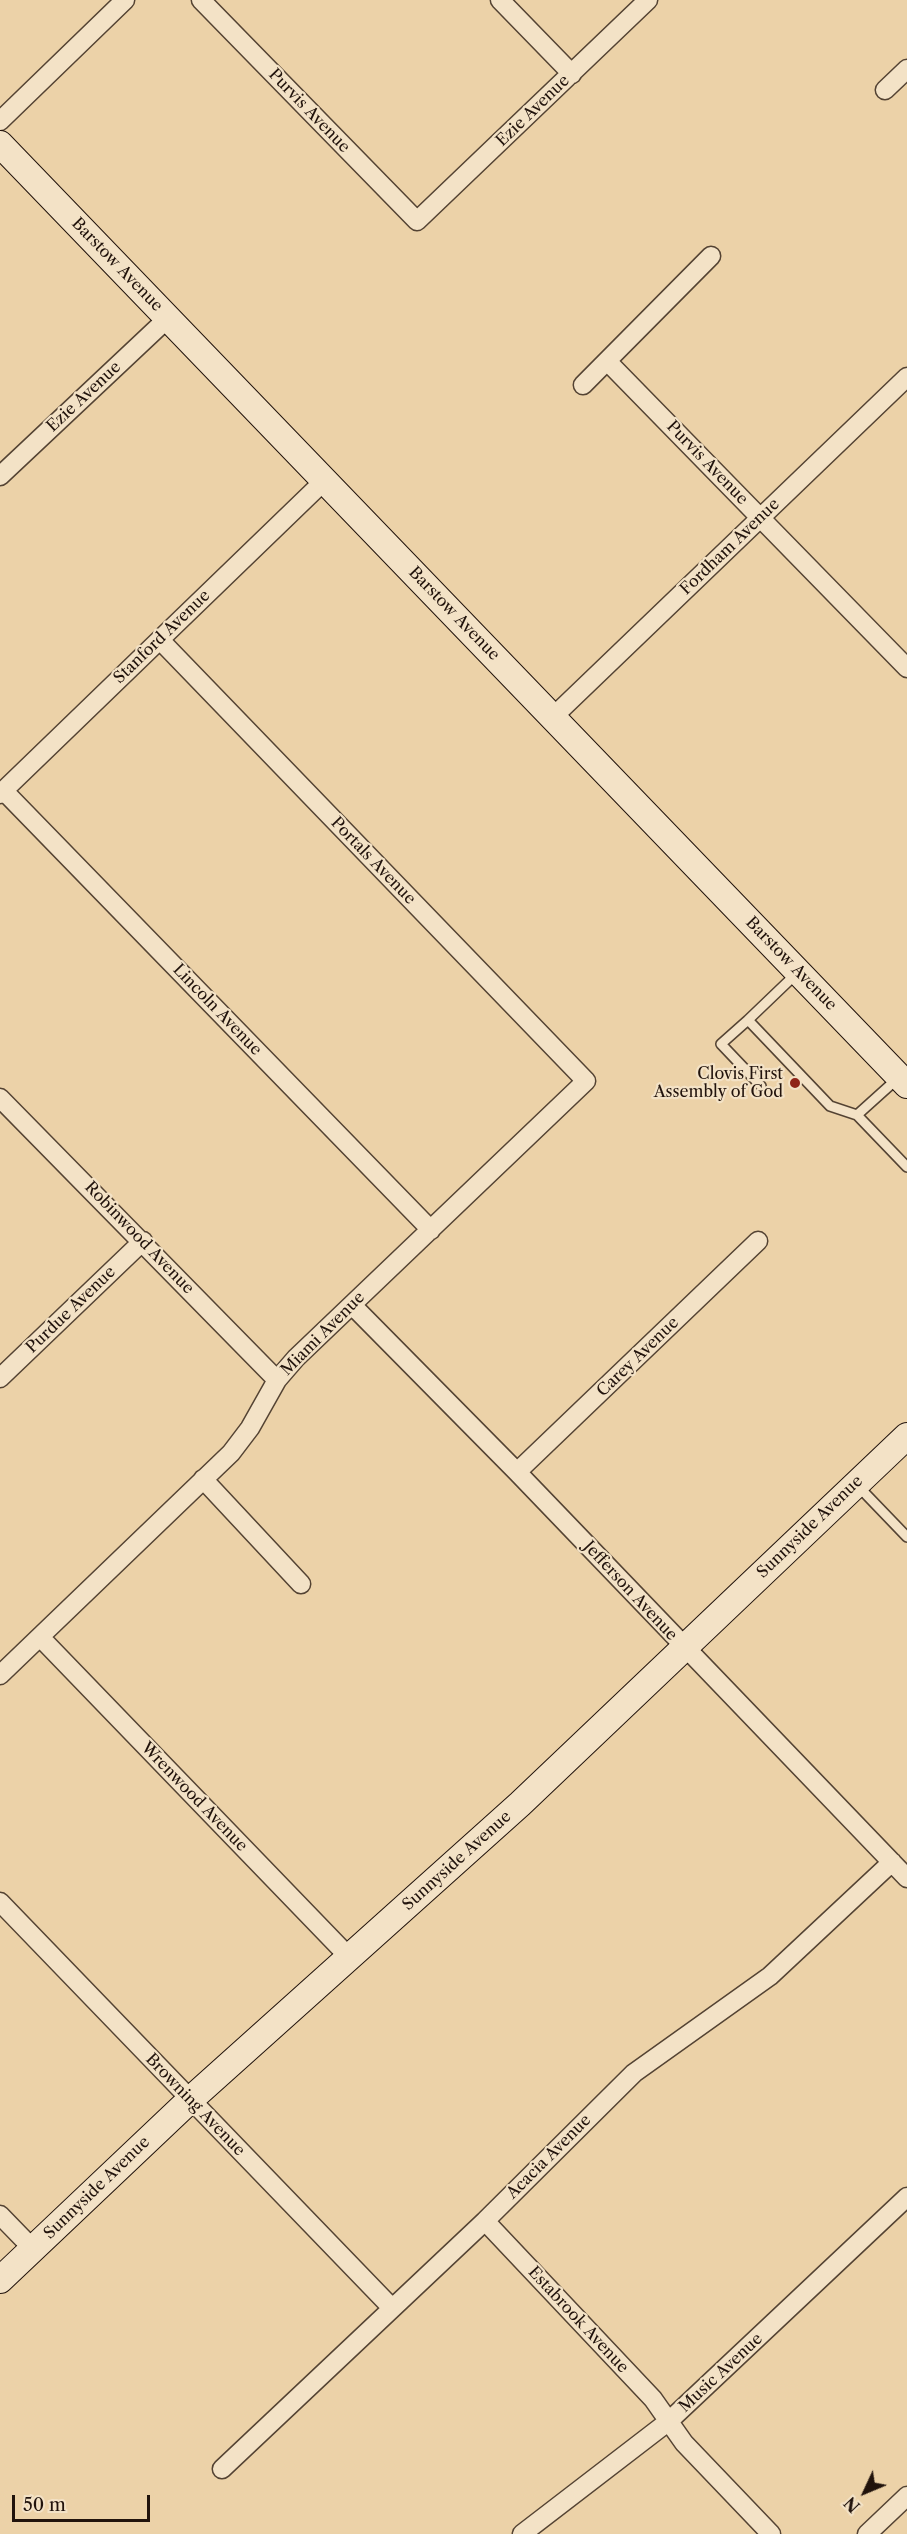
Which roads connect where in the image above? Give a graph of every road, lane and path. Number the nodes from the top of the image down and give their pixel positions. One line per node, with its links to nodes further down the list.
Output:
1 (125, 0): 8 (street)
2 (201, 0): 10 (street, Purvis Avenue)
3 (500, 0): 6 (street)
4 (648, 0): 6 (street, Ezie Avenue)
5 (907, 69): 7 (street)
6 (572, 74): 10 (street, Ezie Avenue)
7 (885, 90)
8 (0, 121)
9 (0, 144): 12 (main road, Barstow Avenue)
10 (417, 221)
11 (711, 256): 13 (street)
12 (168, 318): 16 (street, Ezie Avenue); 17 (main road, Barstow Avenue)
13 (607, 361): 15 (street); 18 (street, Purvis Avenue)
14 (907, 377): 18 (street, Fordham Avenue)
15 (583, 385)
16 (0, 476)
17 (324, 481): 19 (street, Stanford Avenue); 21 (main road, Barstow Avenue)
18 (760, 518): 20 (street, Purvis Avenue); 21 (street, Fordham Avenue)
19 (160, 640): 22 (street, Stanford Avenue); 25 (street, Portals Avenue)
20 (907, 668)
21 (553, 717): 23 (main road, Barstow Avenue)
22 (2, 792): 31 (street, Lincoln Avenue)
23 (798, 972): 24 (lane); 26 (main road, Barstow Avenue)
24 (748, 1020): 27 (lane); 29 (lane)
25 (586, 1081): 31 (street, Miami Avenue)
26 (903, 1081): 29 (lane)
27 (761, 1086)
28 (0, 1098): 32 (street, Robinwood Avenue)
29 (857, 1115): 30 (lane)
30 (907, 1167)
31 (431, 1230): 34 (street, Miami Avenue)
32 (143, 1241): 35 (street, Purdue Avenue); 36 (street, Robinwood Avenue)
33 (758, 1241): 38 (street, Carey Avenue)
34 (352, 1305): 36 (street, Miami Avenue); 38 (street, Jefferson Avenue)
35 (0, 1378)
36 (277, 1380): 39 (street, Miami Avenue)
37 (907, 1436): 40 (main road, Sunnyside Avenue)
38 (517, 1472): 44 (street, Jefferson Avenue)
39 (204, 1479): 42 (street); 43 (street, Miami Avenue)
40 (855, 1483): 41 (lane); 44 (main road, Sunnyside Avenue)
41 (907, 1535)
42 (301, 1584)
43 (40, 1637): 45 (street, Miami Avenue); 49 (street, Wrenwood Avenue)
44 (685, 1648): 46 (street, Jefferson Avenue); 49 (main road, Sunnyside Avenue)
45 (0, 1675)
46 (892, 1862): 47 (street, Jefferson Avenue); 53 (street, Acacia Avenue)
47 (907, 1878)
48 (0, 1902): 50 (street, Browning Avenue)
49 (349, 1957): 50 (main road, Sunnyside Avenue)
50 (190, 2100): 54 (main road, Sunnyside Avenue); 56 (street, Browning Avenue)
51 (907, 2197): 57 (street, Music Avenue)
52 (0, 2215): 54 (street)
53 (485, 2221): 56 (street, Acacia Avenue); 57 (street, Estabrook Avenue)
54 (33, 2249): 55 (main road, Sunnyside Avenue)
55 (0, 2280)
56 (391, 2307): 58 (street, Acacia Avenue)
57 (669, 2421): 60 (street, Music Avenue); 61 (street, Estabrook Avenue)
58 (222, 2469)
59 (907, 2496): 62 (street)
60 (522, 2534)
61 (771, 2534)
62 (867, 2534)

